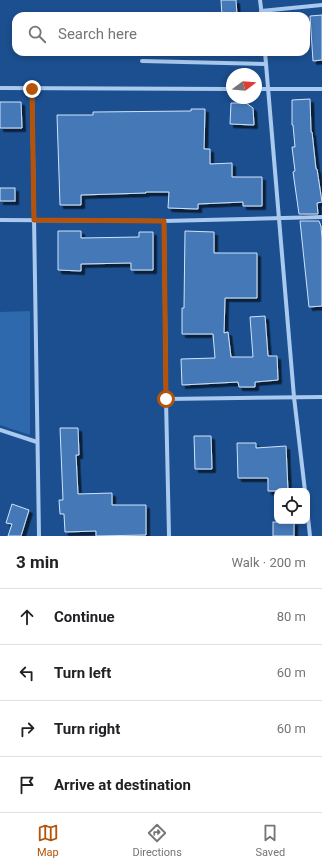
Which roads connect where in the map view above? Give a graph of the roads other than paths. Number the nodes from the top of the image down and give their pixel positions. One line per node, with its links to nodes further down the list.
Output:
1 (260, 0): 3 (street)
2 (322, 5): 4 (street)
3 (261, 12)
4 (275, 12)
5 (265, 56): 7 (street)
6 (142, 62): 7 (street)
7 (266, 64): 12 (street)
8 (0, 88): 9 (street)
9 (32, 89): 10 (street); 17 (street)
10 (226, 89)
11 (262, 89): 12 (street)
12 (268, 89): 13 (street); 14 (street)
13 (322, 89)
14 (278, 217): 15 (street); 18 (street); 19 (street)
15 (322, 217)
16 (0, 220): 17 (street)
17 (34, 220): 18 (street); 23 (street)
18 (164, 221): 21 (street)
19 (294, 397): 20 (street); 21 (street); 24 (street)
20 (322, 397)
21 (166, 399): 27 (street)
22 (0, 430): 23 (street)
23 (37, 442): 26 (street)
24 (305, 488)
25 (309, 524): 28 (street)
26 (39, 536)
27 (169, 536)
28 (310, 536)

